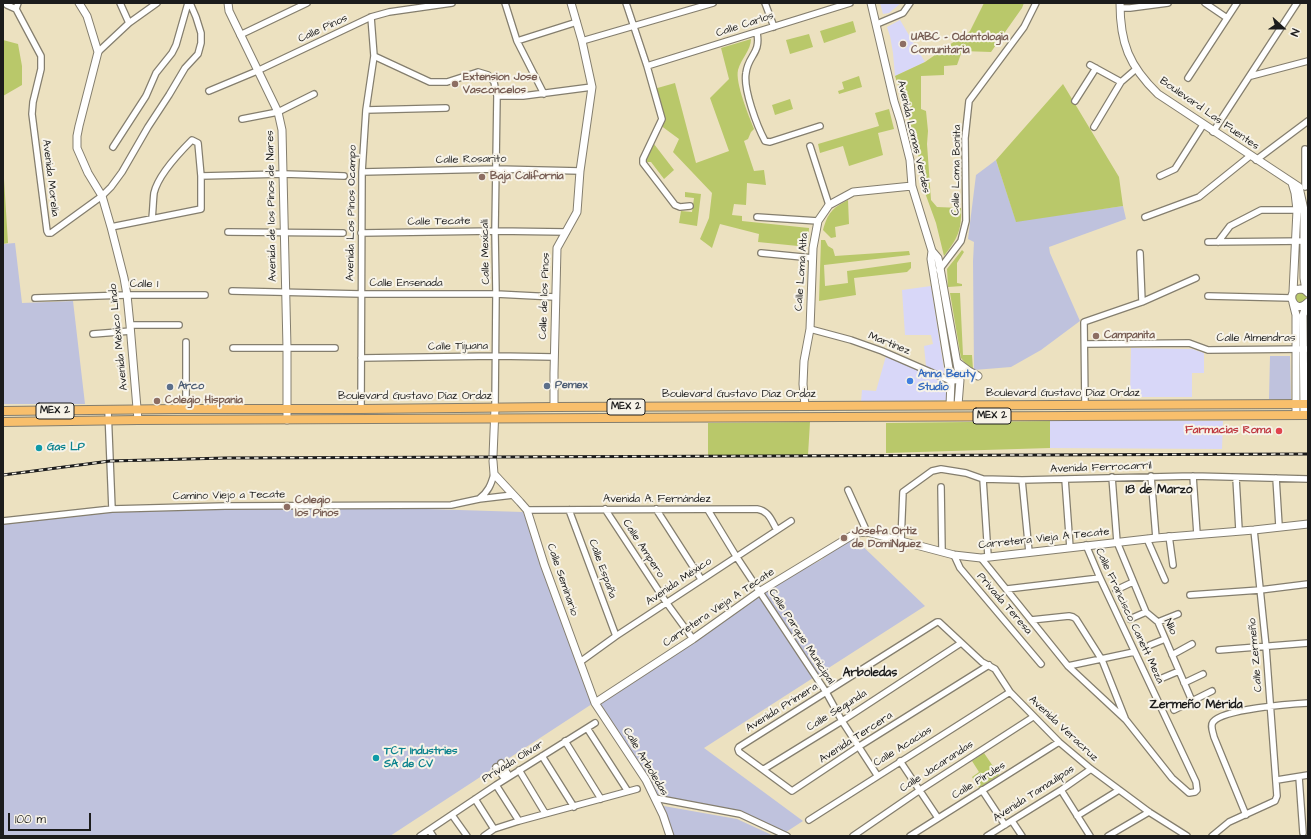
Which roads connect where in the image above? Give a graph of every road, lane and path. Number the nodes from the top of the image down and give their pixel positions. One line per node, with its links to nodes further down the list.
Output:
1 (79, 3): 35 (street)
2 (120, 3): 27 (street)
3 (157, 3): 27 (street)
4 (189, 3): 62 (street); 74 (street, Avenida Morelia)
5 (228, 3): 32 (street, Avenida de los Pinos de Nares)
6 (307, 3): 32 (street)
7 (452, 3): 24 (street, Calle Pinos)
8 (505, 3): 33 (street)
9 (571, 3): 26 (street, Calle de los Pinos)
10 (626, 3): 29 (street)
11 (713, 3): 29 (street)
12 (765, 3): 30 (street)
13 (850, 3): 30 (street, Calle Carlos)
14 (871, 3): 28 (street, Avenida Lomas Verdes)
15 (910, 3): 28 (street)
16 (1036, 3): 96 (street, Calle Loma Bonita)
17 (1168, 3): 22 (street)
18 (1205, 3): 25 (street)
19 (1237, 3): 25 (street)
20 (1297, 3): 43 (street)
21 (5, 4): 23 (street)
22 (1120, 5): 41 (street, Boulevard Las Fuentes)
23 (17, 6): 74 (street, Avenida Morelia)
24 (371, 17): 36 (street, Avenida Los Pinos Ocampo); 42 (street, Calle Pinos)
25 (1227, 18): 44 (street)
26 (576, 22): 33 (street); 34 (street, Calle de los Pinos)
27 (129, 23): 35 (street)
28 (877, 24): 72 (street, Avenida Lomas Verdes)
29 (633, 26): 34 (street); 39 (street)
30 (774, 27): 31 (street, Calle Carlos)
31 (757, 32): 39 (street, Calle Carlos); 58 (street)
32 (240, 35): 42 (street, Avenida de los Pinos de Nares)
33 (517, 41): 49 (street)
34 (582, 41): 46 (street, Calle de los Pinos)
35 (98, 52): 74 (street, Avenida México Lindo)
36 (374, 56): 50 (street); 53 (street, Avenida Los Pinos Ocampo)
37 (1308, 61): 43 (street)
38 (1090, 65): 40 (street)
39 (647, 66): 76 (street)
40 (1096, 68): 45 (street); 51 (street)
41 (1136, 69): 45 (street); 57 (street, Boulevard Las Fuentes)
42 (257, 71): 47 (street, Calle Pinos); 54 (street, Avenida de los Pinos de Nares)
43 (1251, 76): 60 (street)
44 (1188, 78)
45 (1122, 82): 59 (street)
46 (592, 87): 49 (street); 66 (street, Calle de los Pinos)
47 (209, 90)
48 (314, 94): 54 (street)
49 (544, 94): 50 (street)
50 (497, 96): 65 (street, Calle Mexicali)
51 (1075, 101)
52 (446, 108): 53 (street)
53 (366, 110): 67 (street, Avenida Los Pinos Ocampo)
54 (278, 112): 55 (street); 68 (street, Avenida de los Pinos de Nares)
55 (242, 119)
56 (1308, 121): 64 (street)
57 (1203, 125): 60 (street, Boulevard Las Fuentes); 71 (street)
58 (820, 126)
59 (1094, 127)
60 (1213, 132): 64 (street, Boulevard Las Fuentes)
61 (810, 146): 75 (street)
62 (112, 147)
63 (1305, 149): 73 (street)
64 (1253, 158): 73 (street, Boulevard Las Fuentes); 79 (street)
65 (496, 169): 66 (street, Calle Rosarito); 67 (street, Calle Rosarito); 83 (street, Calle Mexicali)
66 (580, 171): 85 (street, Calle de los Pinos)
67 (362, 172): 88 (street, Avenida Los Pinos Ocampo)
68 (284, 174): 69 (street); 70 (street); 87 (street, Avenida de los Pinos de Nares)
69 (201, 176): 80 (street); 80 (street)
70 (344, 176)
71 (1160, 176)
72 (912, 186): 75 (street, Calle Loma Alta); 92 (street, Avenida Lomas Verdes)
73 (1300, 186): 77 (street)
74 (102, 196): 82 (street, Avenida México Lindo)
75 (829, 205): 81 (street, Calle Loma Alta)
76 (690, 206)
77 (1301, 210): 90 (street); 91 (street)
78 (758, 217): 81 (street)
79 (1145, 217)
80 (152, 218): 82 (street)
81 (818, 221): 95 (street, Calle Loma Alta)
82 (111, 227): 104 (street, Avenida México Lindo)
83 (495, 231): 85 (street, Calle Tecate); 88 (street, Calle Tecate); 103 (street, Calle Mexicali)
84 (228, 232): 87 (street)
85 (566, 232): 107 (street, Calle de los Pinos)
86 (343, 233): 87 (street)
87 (284, 234): 100 (street, Avenida de los Pinos de Nares)
88 (361, 234): 102 (street, Avenida Los Pinos Ocampo)
89 (1208, 242): 90 (street)
90 (1218, 242): 91 (street)
91 (1303, 242): 101 (street); 109 (street)
92 (932, 251): 96 (street, Avenida Lomas Verdes); 97 (street, Avenida Lomas Verdes)
93 (761, 253): 95 (street)
94 (1140, 253): 110 (street)
95 (813, 258): 114 (street, Calle Loma Alta)
96 (940, 268): 97 (street, Calle Loma Bonita); 125 (street, Avenida Lomas Verdes)
97 (934, 277): 128 (street, Avenida Lomas Verdes)
98 (1196, 278): 110 (street)
99 (232, 291): 100 (street, Calle Ensenada)
100 (285, 292): 102 (street, Calle Ensenada); 119 (street, Avenida de los Pinos de Nares)
101 (1307, 292): 109 (street)
102 (361, 294): 103 (street, Calle Ensenada); 124 (street, Avenida Los Pinos Ocampo)
103 (496, 294): 107 (street, Calle Ensenada); 122 (street, Calle Mexicali)
104 (127, 295): 105 (street, Calle 1); 108 (street, Calle 1); 113 (street, Avenida México Lindo)
105 (205, 295)
106 (1208, 296): 109 (street)
107 (555, 297): 123 (street, Calle de los Pinos)
108 (35, 298)
109 (1293, 298): 111 (street); 121 (street)
110 (1142, 302): 117 (street)
111 (1307, 303): 121 (street)
112 (179, 325): 113 (street)
113 (130, 328): 115 (street); 136 (street, Avenida México Lindo)
114 (810, 329): 128 (street, Martínez); 132 (street, Calle Loma Alta)
115 (93, 334)
116 (186, 342): 137 (street)
117 (1085, 344): 121 (street, Calle Almendras); 131 (street)
118 (233, 348): 119 (street)
119 (287, 348): 120 (street); 138 (street, Avenida de los Pinos de Nares)
120 (335, 348)
121 (1303, 349): 129 (street)
122 (496, 356): 123 (street, Calle Tijuana); 124 (street, Calle Tijuana); 135 (street, Calle Mexicali)
123 (554, 357): 133 (street, Calle de los Pinos)
124 (362, 358): 139 (street, Avenida Los Pinos Ocampo)
125 (957, 362): 126 (street); 127 (street, Avenida Lomas Verdes)
126 (978, 376)
127 (960, 380): 128 (street, Martínez); 130 (street, Avenida Lomas Verdes)
128 (951, 381): 130 (street, Avenida Lomas Verdes)
129 (1303, 404): 131 (main road, Boulevard Gustavo Díaz Ordaz / MEX 2); 142 (street)
130 (954, 405): 131 (main road, Boulevard Gustavo Díaz Ordaz / MEX 2); 132 (main road, Boulevard Gustavo Díaz Ordaz / MEX 2)
131 (1085, 405)
132 (805, 406): 134 (main road, Boulevard Gustavo Díaz Ordaz / MEX 2)
133 (554, 407): 134 (main road, Boulevard Gustavo Díaz Ordaz / MEX 2); 135 (main road, Boulevard Gustavo Díaz Ordaz / MEX 2)
134 (717, 407): 143 (main road)
135 (495, 408): 139 (main road, Boulevard Gustavo Díaz Ordaz / MEX 2); 144 (street)
136 (138, 409): 137 (main road, Boulevard Gustavo Díaz Ordaz / MEX 2); 140 (main road, Boulevard Gustavo Díaz Ordaz / MEX 2); 145 (street, Avenida México Lindo)
137 (186, 409): 138 (main road, Boulevard Gustavo Díaz Ordaz / MEX 2)
138 (287, 409): 139 (main road, Boulevard Gustavo Díaz Ordaz / MEX 2); 146 (street, Avenida de los Pinos de Nares)
139 (361, 409)
140 (108, 410): 141 (main road, Boulevard Gustavo Díaz Ordaz / MEX 2); 147 (street)
141 (3, 411)
142 (1303, 415): 143 (main road, Boulevard Gustavo Díaz Ordaz / MEX 2)
143 (717, 417): 144 (main road, Boulevard Gustavo Díaz Ordaz / MEX 2)
144 (495, 418): 146 (main road, Boulevard Gustavo Díaz Ordaz / MEX 2); 149 (street)
145 (138, 420): 146 (main road, Boulevard Gustavo Díaz Ordaz / MEX 2); 147 (main road, Boulevard Gustavo Díaz Ordaz / MEX 2)
146 (287, 420)
147 (108, 421): 148 (main road, Boulevard Gustavo Díaz Ordaz / MEX 2); 163 (street)
148 (3, 422)
149 (494, 474): 161 (street, Calle Seminario); 162 (street)
150 (1151, 476): 151 (street, Avenida Ferrocarril); 152 (street, Avenida Ferrocarril); 180 (street)
151 (1193, 476): 153 (street, Avenida Ferrocarril); 177 (street)
152 (1112, 477): 156 (street, Avenida Ferrocarril); 182 (street, Nilo)
153 (1236, 478): 154 (street, Avenida Ferrocarril); 174 (street)
154 (1276, 478): 157 (street, Avenida Ferrocarril); 172 (street)
155 (983, 479): 158 (street, Avenida Ferrocarril); 181 (street, Avenida Ferrocarril); 189 (street)
156 (1065, 479): 158 (street, Avenida Ferrocarril); 184 (street)
157 (1308, 479)
158 (1022, 480): 186 (street)
159 (941, 487): 185 (street)
160 (848, 490): 176 (street)
161 (512, 495): 162 (street, Camino Viejo a Tecate); 166 (street, Calle Seminario)
162 (479, 499): 163 (street, Camino Viejo a Tecate)
163 (112, 509): 169 (street, Camino Viejo a Tecate)
164 (605, 509): 165 (street, Avenida A. Fernández); 167 (street, Avenida A. Fernández); 201 (street, Calle Ampero)
165 (656, 509): 168 (street, Avenida A. Fernández); 192 (street)
166 (527, 510): 167 (street, Avenida A. Fernández); 220 (street, Calle Seminario)
167 (570, 510): 208 (street, Calle España)
168 (708, 510): 173 (street, Avenida A. Fernández); 188 (street, Calle Parque Municipal)
169 (3, 521)
170 (791, 521): 173 (street, Avenida México)
171 (1308, 524): 172 (street, Carretera Vieja A Tecate)
172 (1279, 526): 175 (street, Carretera Vieja A Tecate)
173 (776, 530): 188 (street, Avenida México)
174 (1239, 530): 175 (street, Carretera Vieja A Tecate); 177 (street, Carretera Vieja A Tecate)
175 (1254, 530): 198 (street, Calle Zermeño)
176 (867, 532): 181 (street, Carretera Vieja A Tecate); 199 (street, Carretera Vieja A Tecate)
177 (1197, 534): 178 (street, Carretera Vieja A Tecate)
178 (1169, 536): 180 (street, Carretera Vieja A Tecate); 190 (street)
179 (1147, 538): 180 (street, Carretera Vieja A Tecate); 182 (street, Carretera Vieja A Tecate); 193 (street)
180 (1156, 538)
181 (901, 541): 185 (street, Carretera Vieja A Tecate)
182 (1117, 542): 183 (street, Carretera Vieja A Tecate); 194 (street, Nilo)
183 (1086, 545): 184 (street, Carretera Vieja A Tecate); 191 (street, Calle Francisco Canett Meza)
184 (1070, 548): 186 (street, Carretera Vieja A Tecate)
185 (942, 551): 187 (street, Carretera Vieja A Tecate)
186 (1029, 552): 189 (street, Carretera Vieja A Tecate)
187 (954, 555): 189 (street, Carretera Vieja A Tecate); 221 (street, Privada Teresa)
188 (736, 556): 192 (street, Avenida México); 199 (street, Calle Parque Municipal)
189 (985, 557): 196 (street)
190 (1173, 565)
191 (1100, 578): 196 (street); 217 (street, Calle Francisco Canett Meza)
192 (701, 580): 201 (street, Avenida México)
193 (1165, 580)
194 (1133, 582): 197 (street); 202 (street, Nilo)
195 (1308, 584): 198 (street)
196 (1007, 589): 205 (street)
197 (1116, 590)
198 (1260, 590): 200 (street); 215 (street, Calle Zermeño)
199 (760, 592): 209 (street, Carretera Vieja A Tecate); 229 (street, Calle Parque Municipal)
200 (1190, 595)
201 (666, 602): 208 (street, Avenida México); 209 (street, Calle Ampero)
202 (1146, 612): 204 (street); 207 (street, Nilo)
203 (1178, 614): 207 (street)
204 (1130, 618)
205 (1031, 620): 219 (street); 223 (street)
206 (939, 622): 211 (street, Avenida Veracruz); 229 (street, Avenida Primera)
207 (1158, 622): 210 (street, Nilo)
208 (616, 636): 220 (street, Avenida México)
209 (693, 639): 232 (street, Carretera Vieja A Tecate)
210 (1165, 639): 214 (street); 218 (street, Nilo)
211 (961, 643): 222 (street, Avenida Veracruz); 238 (street, Calle Segunda)
212 (1192, 644): 218 (street)
213 (1308, 644): 215 (street)
214 (1150, 645)
215 (1266, 647): 216 (street); 234 (street, Calle Zermeño)
216 (1219, 650)
217 (1134, 652): 219 (street); 237 (street, Calle Francisco Canett Meza)
218 (1172, 654): 224 (street, Nilo)
219 (1102, 660): 223 (street); 237 (street)
220 (580, 662): 232 (street, Calle Seminario)
221 (1042, 664)
222 (989, 665): 230 (street, Avenida Veracruz); 243 (street, Avenida Tercera)
223 (1068, 666): 237 (street)
224 (1179, 671): 226 (street); 227 (street, Nilo)
225 (1203, 674): 227 (street)
226 (1160, 679)
227 (1184, 683): 231 (street, Nilo)
228 (1212, 691): 231 (street)
229 (826, 692): 238 (street, Calle Parque Municipal); 244 (street, Avenida Primera)
230 (1010, 692): 236 (street, Avenida Veracruz); 246 (street, Calle Acacias)
231 (1192, 701): 235 (street)
232 (595, 703): 263 (street, Calle Arboledas)
233 (1308, 703): 234 (street)
234 (1270, 706): 255 (street, Calle Zermeño); 270 (street)
235 (1174, 710)
236 (1033, 717): 242 (street, Avenida Veracruz); 259 (street, Calle Jacarandas)
237 (1126, 720)
238 (842, 721): 243 (street, Calle Parque Municipal); 248 (street, Calle Segunda)
239 (595, 723): 240 (street, Privada Olivar)
240 (587, 728): 241 (street, Privada Olivar); 258 (street)
241 (565, 741): 245 (street, Privada Olivar); 265 (street)
242 (1059, 742): 249 (street, Avenida Veracruz); 260 (street, Calle Pirules)
243 (858, 747): 248 (street, Avenida Tercera); 251 (street, Calle Parque Municipal)
244 (738, 749): 248 (street, Avenida Tercera)
245 (542, 756): 250 (street, Privada Olivar); 266 (street)
246 (900, 761): 251 (street, Calle Acacias); 259 (street)
247 (500, 768): 254 (street)
248 (764, 769)
249 (1091, 769): 261 (street, Avenida Tamaulipas); 262 (street, Avenida Veracruz)
250 (519, 770): 254 (street, Privada Olivar); 268 (street)
251 (877, 775): 273 (street, Calle Acacias)
252 (1308, 775): 253 (street)
253 (1299, 777): 255 (street); 279 (street)
254 (507, 778): 256 (street, Privada Olivar)
255 (1277, 780): 270 (street, Calle Zermeño)
256 (496, 785): 264 (street, Privada Olivar); 274 (street)
257 (637, 789): 258 (street)
258 (627, 790): 265 (street)
259 (920, 790): 272 (street); 286 (street, Calle Jacarandas)
260 (982, 790): 272 (street, Calle Pirules); 276 (street)
261 (1061, 790): 271 (street); 275 (street, Avenida Tamaulipas)
262 (1119, 790): 267 (street, Avenida Veracruz); 271 (street)
263 (655, 798): 284 (street, Calle Arboledas); 285 (street)
264 (475, 799): 269 (street, Privada Olivar); 277 (street)
265 (601, 799): 266 (street)
266 (574, 807): 268 (street)
267 (1149, 812): 291 (street); 292 (street, Avenida Veracruz)
268 (545, 813): 274 (street)
269 (452, 815): 278 (street, Privada Olivar); 282 (street)
270 (1246, 815): 293 (street)
271 (1077, 816): 290 (street)
272 (938, 818): 287 (street, Calle Pirules)
273 (809, 820)
274 (519, 821): 277 (street)
275 (1012, 821): 276 (street, Avenida Tamaulipas); 289 (street)
276 (1004, 825): 288 (street, Avenida Tamaulipas)
277 (494, 829): 283 (street)
278 (429, 830): 280 (street, Privada Olivar); 281 (street)
279 (1303, 833)
280 (420, 836)
281 (432, 836)
282 (466, 836)
283 (484, 836)
284 (670, 836)
285 (787, 836)
286 (853, 836)
287 (910, 836)
288 (987, 836)
289 (1022, 836)
290 (1090, 836)
291 (1108, 836)
292 (1187, 836)
293 (1212, 836)

